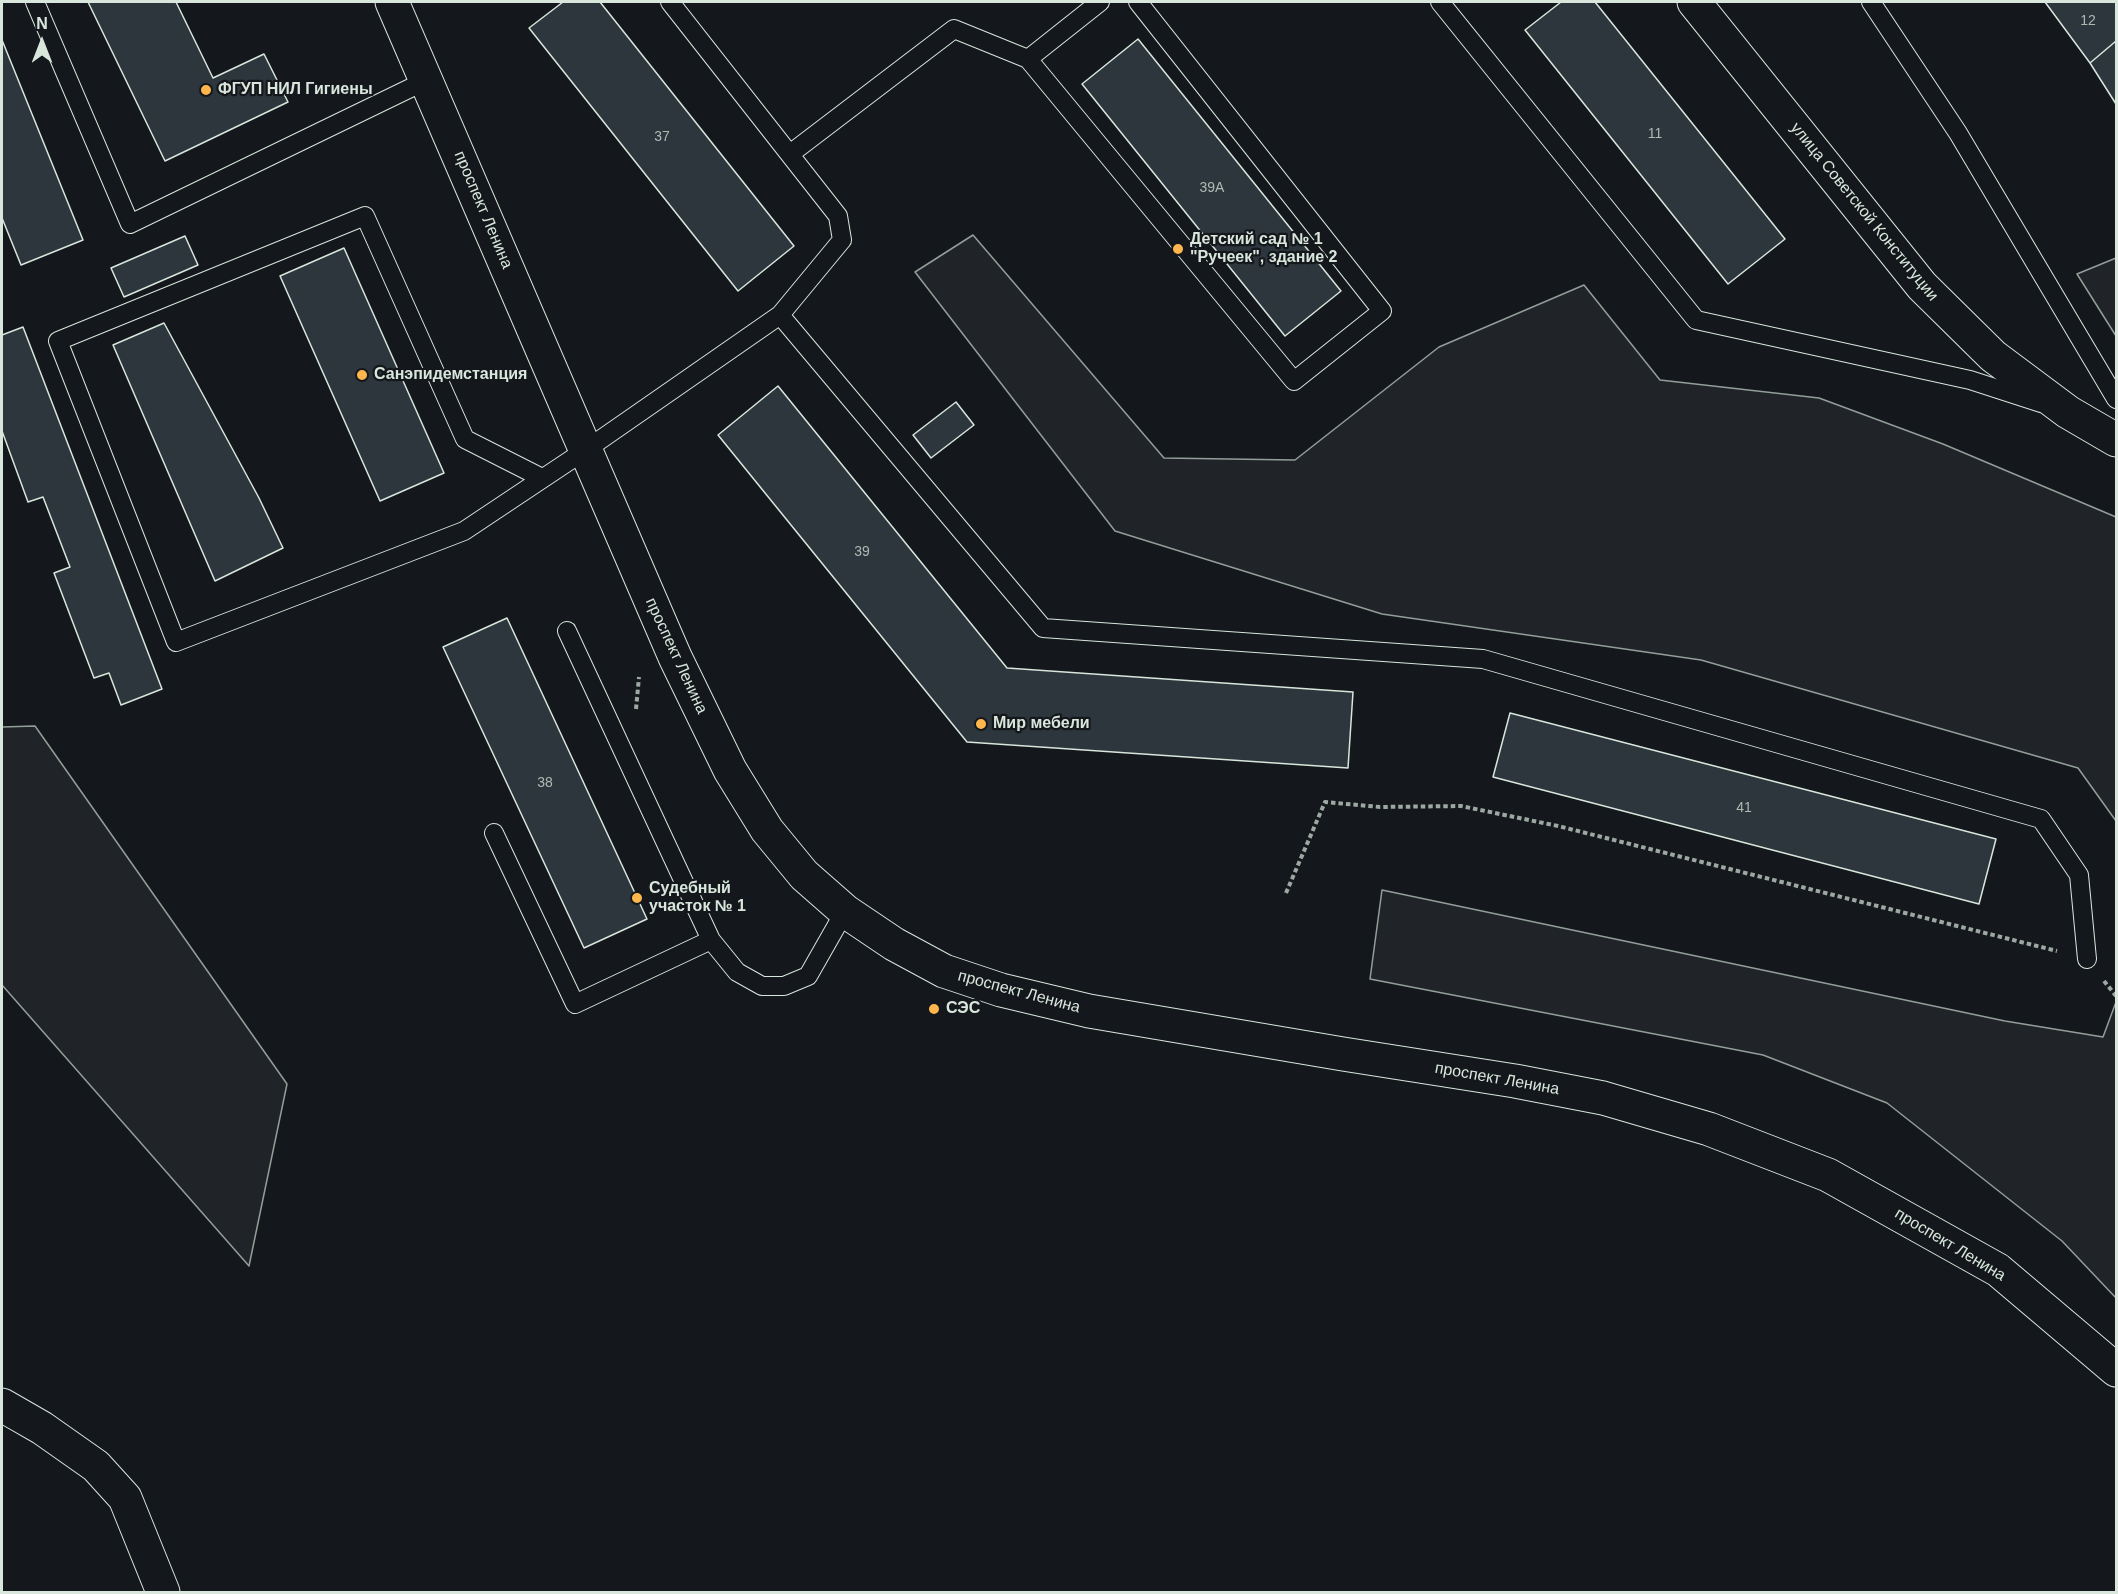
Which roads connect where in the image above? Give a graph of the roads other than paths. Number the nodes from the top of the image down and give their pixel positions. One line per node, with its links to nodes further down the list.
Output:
1 (35, 2): 10 (lane)
2 (392, 2): 10 (main road, проспект Ленина)
3 (670, 2): 11 (lane)
4 (1100, 2): 9 (lane)
5 (1138, 2): 9 (lane)
6 (1440, 2): 14 (lane)
7 (1694, 2): 14 (main road, улица Советской Конституции)
8 (1870, 2): 13 (lane)
9 (1028, 59): 11 (lane)
10 (427, 80): 16 (main road, проспект Ленина)
11 (790, 154): 12 (lane)
12 (780, 315): 16 (lane); 22 (lane)
13 (2116, 399)
14 (2068, 412): 15 (main road, улица Советской Конституции)
15 (2116, 440)
16 (587, 449): 17 (lane); 20 (main road, проспект Ленина)
17 (542, 478): 17 (lane)
18 (567, 631): 21 (lane)
19 (494, 833): 21 (lane)
20 (845, 911): 21 (lane); 23 (main road, проспект Ленина)
21 (711, 940)
22 (2087, 958)
23 (2116, 1370)
24 (2, 1405): 25 (main road)
25 (163, 1593)

